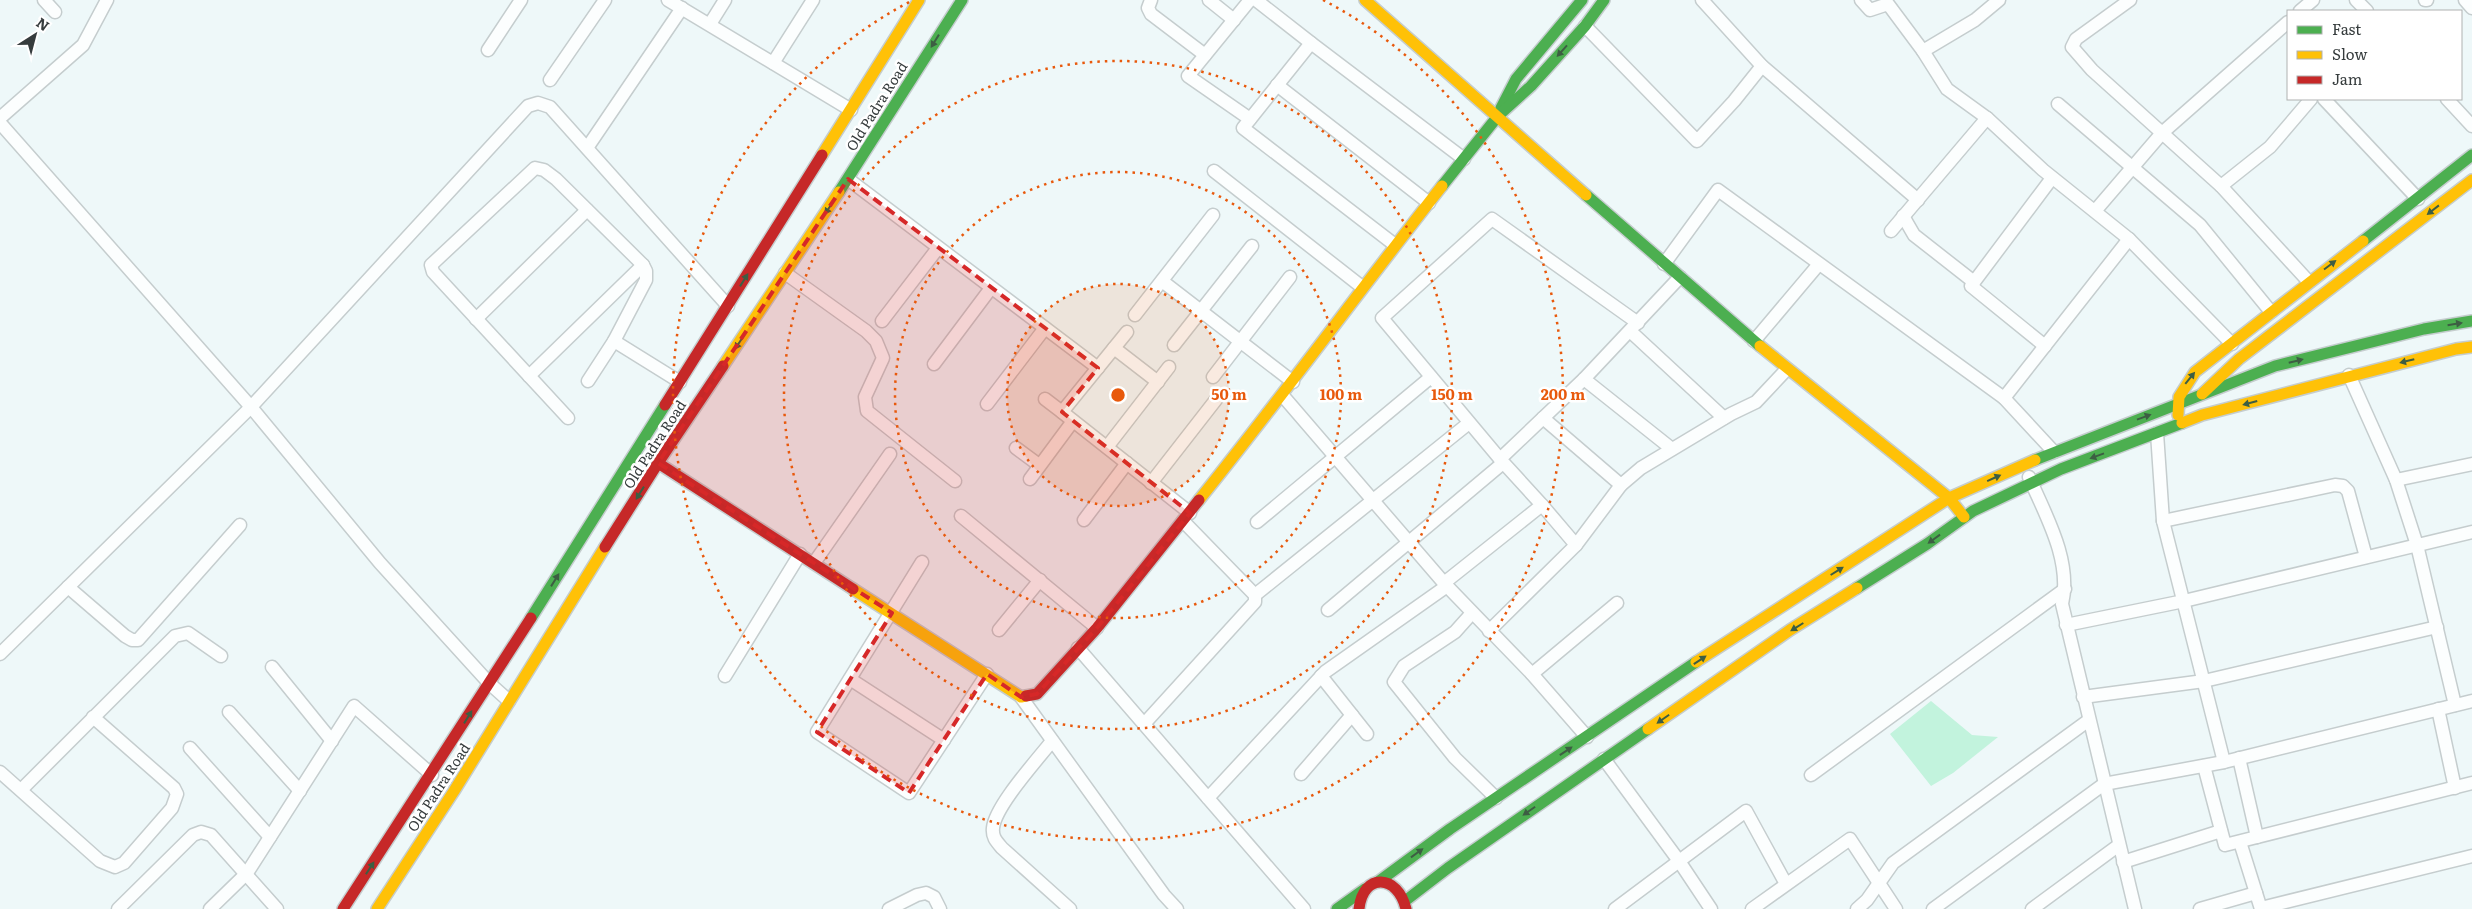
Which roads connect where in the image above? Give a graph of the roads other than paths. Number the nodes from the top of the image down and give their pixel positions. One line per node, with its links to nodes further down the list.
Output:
1 (44, 0): 28 (street)
2 (107, 0): 47 (street)
3 (521, 0): 34 (street)
4 (605, 0): 39 (street)
5 (668, 0): 24 (street)
6 (725, 0): 31 (street)
7 (813, 0): 37 (street)
8 (919, 0): 45 (main road, Old Padra Road)
9 (962, 0): 59 (main road, Old Padra Road, one-way to 59)
10 (1151, 0): 36 (street)
11 (1209, 0): 29 (street)
12 (1250, 0): 29 (street)
13 (1256, 0): 33 (street)
14 (1364, 0): 46 (main road)
15 (1582, 0): 46 (main road)
16 (1604, 0): 32 (main road)
17 (1702, 0): 38 (street)
18 (1861, 0): 35 (street)
19 (1998, 0): 35 (street)
20 (2130, 0): 52 (street)
21 (2313, 0): 26 (street)
22 (2356, 0): 27 (street)
23 (2465, 0): 25 (street)
24 (682, 8): 31 (street); 53 (street)
25 (2472, 8)
26 (2301, 10)
27 (2366, 10)
28 (55, 12)
29 (1234, 20): 36 (street)
30 (2287, 23): 52 (street)
31 (710, 24): 37 (street)
32 (1584, 26): 38 (street); 46 (main road, one-way to 46)
33 (1311, 42): 40 (street); 55 (street)
34 (488, 50)
35 (1923, 51): 48 (street)
36 (1205, 55): 49 (street)
37 (773, 63): 45 (street)
38 (1762, 66): 63 (street)
39 (550, 80)
40 (1277, 85): 49 (street); 64 (street)
41 (2309, 100): 61 (street)
42 (2325, 100): 62 (street)
43 (2448, 100): 51 (street)
44 (2058, 104): 56 (street)
45 (851, 110): 85 (main road, Old Padra Road, one-way to 45)
46 (1498, 116): 55 (main road); 74 (main road)
47 (0, 118)
48 (1987, 118): 58 (street); 63 (street)
49 (1250, 119): 72 (street)
50 (0, 123): 123 (street)
51 (2472, 126)
52 (2162, 133): 56 (street); 61 (street)
53 (587, 148): 85 (street); 123 (street)
54 (2472, 155): 62 (main road)
55 (1464, 159): 64 (main road)
56 (2132, 167): 66 (street); 87 (street)
57 (1214, 171): 83 (street)
58 (2052, 178): 66 (street); 81 (street)
59 (848, 179): 73 (street); 77 (main road, Old Padra Road, one-way to 77)
60 (2472, 180): 117 (main road, one-way to 117)
61 (2221, 186): 82 (street)
62 (2418, 199): 82 (main road, one-way to 62)
63 (1918, 200): 68 (street)
64 (1429, 203): 72 (main road)
65 (587, 210): 76 (street); 89 (street); 89 (street)
66 (2095, 211): 70 (street)
67 (1213, 215): 80 (street)
68 (1903, 216): 69 (street); 81 (street)
69 (1891, 231)
70 (2129, 239): 98 (street); 100 (street)
71 (1252, 246): 86 (street)
72 (1394, 246): 83 (main road)
73 (938, 248): 84 (street); 90 (street)
74 (1664, 264): 75 (street); 79 (main road)
75 (1819, 264): 96 (street); 119 (street)
76 (643, 265): 95 (street); 107 (street)
77 (785, 273): 140 (main road, Old Padra Road, one-way to 140); 146 (street)
78 (1290, 277): 97 (street)
79 (1680, 277): 92 (street); 96 (main road)
80 (1162, 280): 86 (street); 88 (street)
81 (1974, 282): 100 (street)
82 (2309, 282): 87 (main road)
83 (1362, 287): 115 (main road)
84 (991, 288): 93 (street); 103 (street)
85 (728, 306): 113 (main road, Old Padra Road)
86 (1201, 311): 97 (street); 99 (street)
87 (2271, 312): 98 (main road)
88 (1135, 315)
89 (476, 320): 107 (street)
90 (882, 321)
91 (2472, 321): 117 (main road, one-way to 91)
92 (1634, 327): 110 (street); 111 (street); 128 (street)
93 (1044, 328): 105 (street); 121 (street)
94 (1127, 332): 102 (street)
95 (614, 341): 112 (street); 113 (street)
96 (1754, 341): 106 (main road)
97 (1240, 342): 109 (street); 115 (street)
98 (2232, 344): 122 (main road, one-way to 98)
99 (1174, 346)
100 (2045, 346): 119 (street)
101 (2472, 347): 108 (main road, one-way to 108)
102 (1114, 348): 105 (street); 114 (street)
103 (934, 364)
104 (1169, 367): 114 (street)
105 (1098, 368): 124 (street)
106 (1787, 368): 128 (street); 151 (main road)
107 (529, 376): 126 (street)
108 (2348, 376): 125 (main road, one-way to 125); 147 (street)
109 (1213, 377)
110 (1431, 377): 130 (street); 138 (street)
111 (1584, 379): 127 (street); 135 (street)
112 (588, 381)
113 (680, 382): 194 (main road, Old Padra Road, one-way to 113)
114 (1158, 382): 133 (street)
115 (1293, 382): 116 (main road)
116 (1283, 396): 138 (street); 155 (main road)
117 (2201, 396): 122 (main road); 125 (main road)
118 (1218, 397): 148 (street)
119 (2004, 398): 136 (street)
120 (1045, 399): 124 (street)
121 (988, 404)
122 (2176, 405): 131 (main road); 136 (main road, one-way to 122)
123 (251, 408): 171 (street); 194 (street)
124 (1062, 412): 129 (street)
125 (2202, 415): 131 (main road)
126 (568, 418)
127 (1543, 418): 139 (street); 150 (street)
128 (1724, 418): 135 (street)
129 (1073, 421): 133 (street); 144 (street)
130 (1469, 423): 139 (street); 152 (street)
131 (2179, 423): 132 (main road)
132 (2156, 432): 149 (main road, one-way to 149); 158 (street)
133 (1107, 447): 141 (street)
134 (1016, 448): 144 (street)
135 (1672, 449): 150 (street)
136 (2054, 452): 142 (main road)
137 (890, 454): 168 (street)
138 (1335, 456): 152 (street); 159 (street)
139 (1502, 461): 153 (street); 162 (street)
140 (658, 463): 165 (main road); 197 (main road, Old Padra Road, one-way to 197)
141 (1127, 463): 148 (street); 157 (street)
142 (2024, 464): 149 (street); 151 (main road, one-way to 142)
143 (2472, 464): 147 (street)
144 (1039, 465): 145 (street)
145 (1030, 478)
146 (955, 480)
147 (2396, 480): 164 (street)
148 (1151, 483): 155 (street)
149 (2032, 483): 156 (main road); 172 (street)
150 (1621, 485): 163 (street)
151 (1949, 498): 156 (main road); 207 (main road, one-way to 151)
152 (1372, 499): 162 (street); 173 (street)
153 (1542, 505): 163 (street); 170 (street)
154 (961, 516): 169 (street)
155 (1186, 517): 173 (street); 181 (main road)
156 (1964, 517): 213 (main road, one-way to 213)
157 (1084, 520)
158 (2163, 520): 166 (street); 174 (street)
159 (1257, 522)
160 (240, 525): 171 (street)
161 (2472, 532): 164 (street)
162 (1409, 543): 170 (street); 176 (street)
163 (1576, 545): 183 (street)
164 (2417, 545): 166 (street); 180 (street)
165 (800, 554): 168 (main road); 190 (street)
166 (2366, 557): 174 (street)
167 (922, 562): 177 (street)
168 (814, 563): 177 (main road)
169 (1040, 580): 181 (street); 182 (street)
170 (1445, 584): 178 (street); 191 (street)
171 (68, 587): 185 (street)
172 (2065, 589): 179 (street); 219 (street)
173 (1255, 595): 205 (street)
174 (2184, 601): 179 (street); 193 (street)
175 (1617, 603): 189 (street)
176 (1328, 610)
177 (892, 613): 188 (main road); 192 (street)
178 (1472, 613): 183 (street); 226 (street)
179 (2066, 624): 196 (street)
180 (2437, 627): 193 (street); 199 (street)
181 (1098, 628): 184 (main road)
182 (999, 630)
183 (1489, 631): 189 (street)
184 (1078, 648): 195 (main road); 205 (street)
185 (0, 654)
186 (221, 656): 203 (street)
187 (272, 667): 209 (street)
188 (987, 674): 195 (main road); 208 (street)
189 (1532, 674): 207 (street)
190 (725, 676)
191 (1321, 676): 202 (street); 225 (street)
192 (850, 678): 208 (street); 208 (street)
193 (2204, 681): 196 (street); 214 (street)
194 (489, 683): 197 (street); 217 (main road, Old Padra Road, one-way to 194)
195 (1021, 697): 210 (street)
196 (2083, 697): 204 (street)
197 (509, 701): 248 (main road, Old Padra Road)
198 (2472, 701): 199 (street)
199 (2455, 705): 200 (street)
200 (2438, 709): 212 (street); 222 (street)
201 (230, 712): 224 (street)
202 (1352, 715): 206 (street); 218 (street)
203 (93, 717): 223 (street); 223 (street)
204 (2089, 720): 220 (street); 237 (street)
205 (1144, 724): 225 (street)
206 (1367, 734)
207 (1587, 737): 226 (main road, one-way to 207)
208 (944, 740)
209 (332, 741): 217 (street); 224 (street)
210 (1052, 741): 251 (street); 252 (street)
211 (190, 748): 229 (street)
212 (2239, 758): 214 (street); 228 (street)
213 (1604, 759): 233 (street); 241 (main road, one-way to 241)
214 (2224, 762): 215 (street)
215 (2204, 766): 220 (street); 227 (street)
216 (0, 772): 223 (street)
217 (432, 774): 247 (main road, Old Padra Road, one-way to 217)
218 (1300, 774)
219 (1811, 775)
220 (2104, 784): 231 (street); 261 (street)
221 (2472, 784): 222 (street)
222 (2455, 788): 228 (street)
223 (21, 790)
224 (300, 790): 229 (street)
225 (1208, 798): 253 (street)
226 (1496, 798): 236 (main road, one-way to 226)
227 (2221, 831): 230 (street); 234 (street)
228 (2257, 837): 230 (street)
229 (270, 838): 235 (street)
230 (2240, 842): 240 (street)
231 (2119, 845): 234 (street); 262 (street)
232 (2472, 856): 243 (street)
233 (1679, 861): 238 (street); 256 (street); 257 (street)
234 (2123, 862): 242 (street)
235 (247, 873): 244 (street); 245 (street); 246 (street)
236 (1378, 882): 239 (main road); 241 (main road)
237 (1879, 882): 238 (street); 259 (street); 260 (street)
238 (1786, 884): 258 (street)
239 (1365, 889): 254 (main road); 255 (main road)
240 (2256, 893): 243 (street); 263 (street)
241 (1407, 906)
242 (2133, 908)
243 (2261, 908)
244 (118, 909)
245 (210, 909)
246 (277, 909)
247 (343, 909)
248 (377, 909)
249 (889, 909): 250 (street)
250 (940, 909)
251 (1070, 909)
252 (1177, 909)
253 (1304, 909)
254 (1336, 909)
255 (1359, 909)
256 (1615, 909)
257 (1711, 909)
258 (1752, 909)
259 (1857, 909)
260 (1896, 909)
261 (1933, 909)
262 (2032, 909)
263 (2200, 909)

